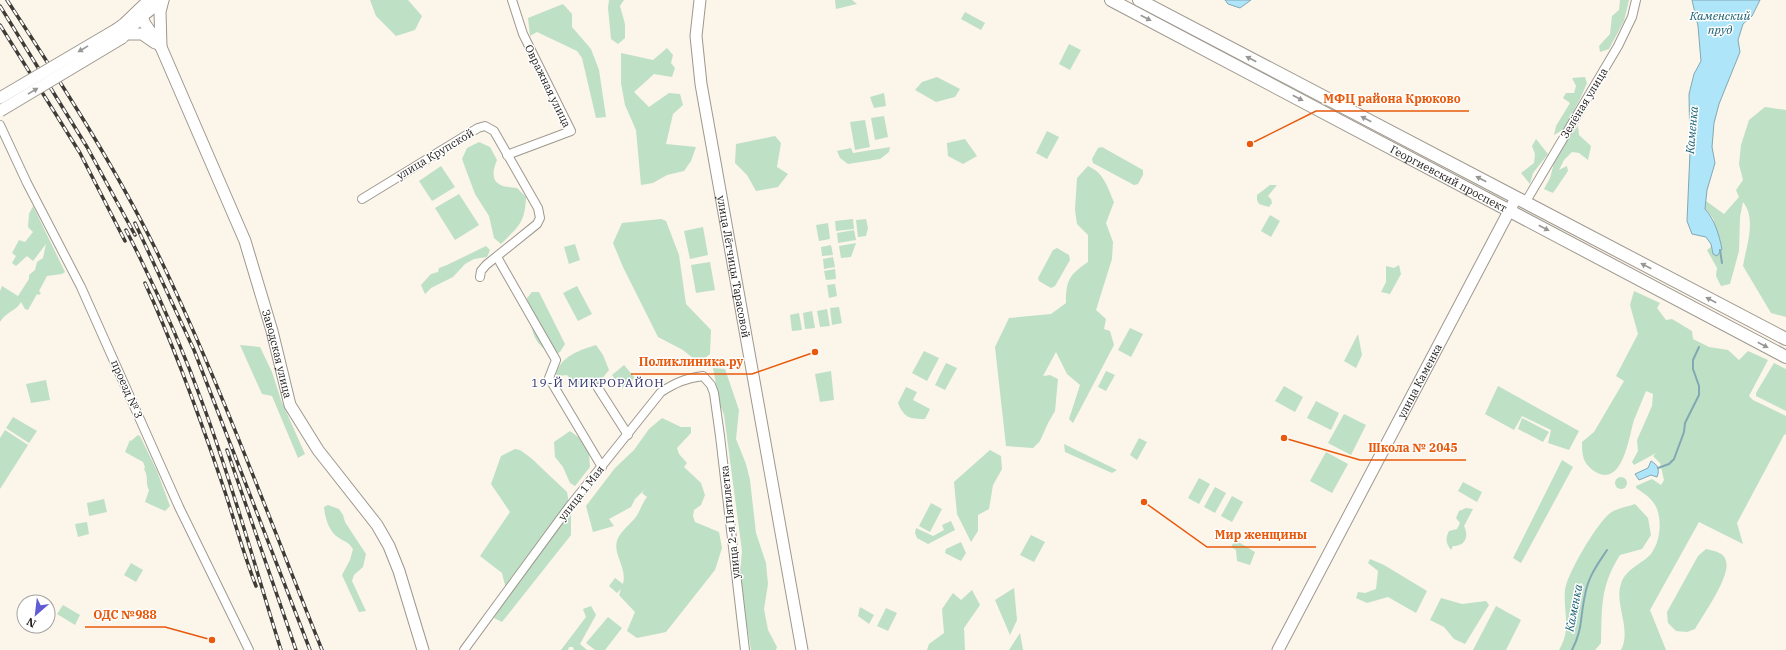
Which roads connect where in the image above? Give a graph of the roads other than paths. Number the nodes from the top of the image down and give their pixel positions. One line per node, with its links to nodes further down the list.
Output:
1 (149, 0): 8 (main road)
2 (163, 0): 8 (main road); 10 (main road)
3 (512, 0): 17 (street, Овражная улица)
4 (700, 0): 36 (main road, улица Лётчицы Тарасовой)
5 (1111, 0): 12 (main road, Георгиевский проспект, one-way to 12)
6 (1140, 0): 11 (main road, Георгиевский проспект, one-way to 6)
7 (1636, 0): 20 (street, Зелёная улица)
8 (140, 13): 9 (main road); 10 (main road)
9 (122, 34): 10 (main road); 13 (main road, one-way to 13, bridge); 14 (main road, one-way to 9, bridge)
10 (161, 47): 32 (main road, Заводская улица)
11 (1281, 74): 12 (street); 16 (main road, Георгиевский проспект, one-way to 11)
12 (1274, 86): 18 (main road, Георгиевский проспект, one-way to 18)
13 (0, 98)
14 (0, 111)
15 (1, 128): 33 (street, проезд № 3)
16 (1417, 146): 18 (street); 20 (main road, Георгиевский проспект, one-way to 16)
17 (507, 155): 19 (street, улица Крупской); 23 (street, улица Крупской)
18 (1411, 158): 21 (main road, Георгиевский проспект)
19 (362, 199)
20 (1520, 200): 21 (main road, улица Каменка); 22 (main road, Георгиевский проспект)
21 (1509, 210): 24 (main road, Георгиевский проспект, one-way to 24); 37 (main road, улица Каменка)
22 (1606, 245): 24 (street); 26 (main road, Георгиевский проспект, one-way to 22)
23 (497, 257): 25 (street, улица Крупской); 31 (street)
24 (1598, 257): 27 (main road, Георгиевский проспект, one-way to 27)
25 (480, 277)
26 (1786, 339)
27 (1786, 357)
28 (598, 388): 30 (street)
29 (714, 393): 30 (street, улица 1 Мая); 35 (street, улица 2-я Пятилетка)
30 (628, 435): 31 (street, улица 1 Мая)
31 (602, 467): 34 (street, улица 1 Мая)
32 (422, 648)
33 (249, 650)
34 (464, 650)
35 (744, 650)
36 (802, 650)
37 (1278, 650)

